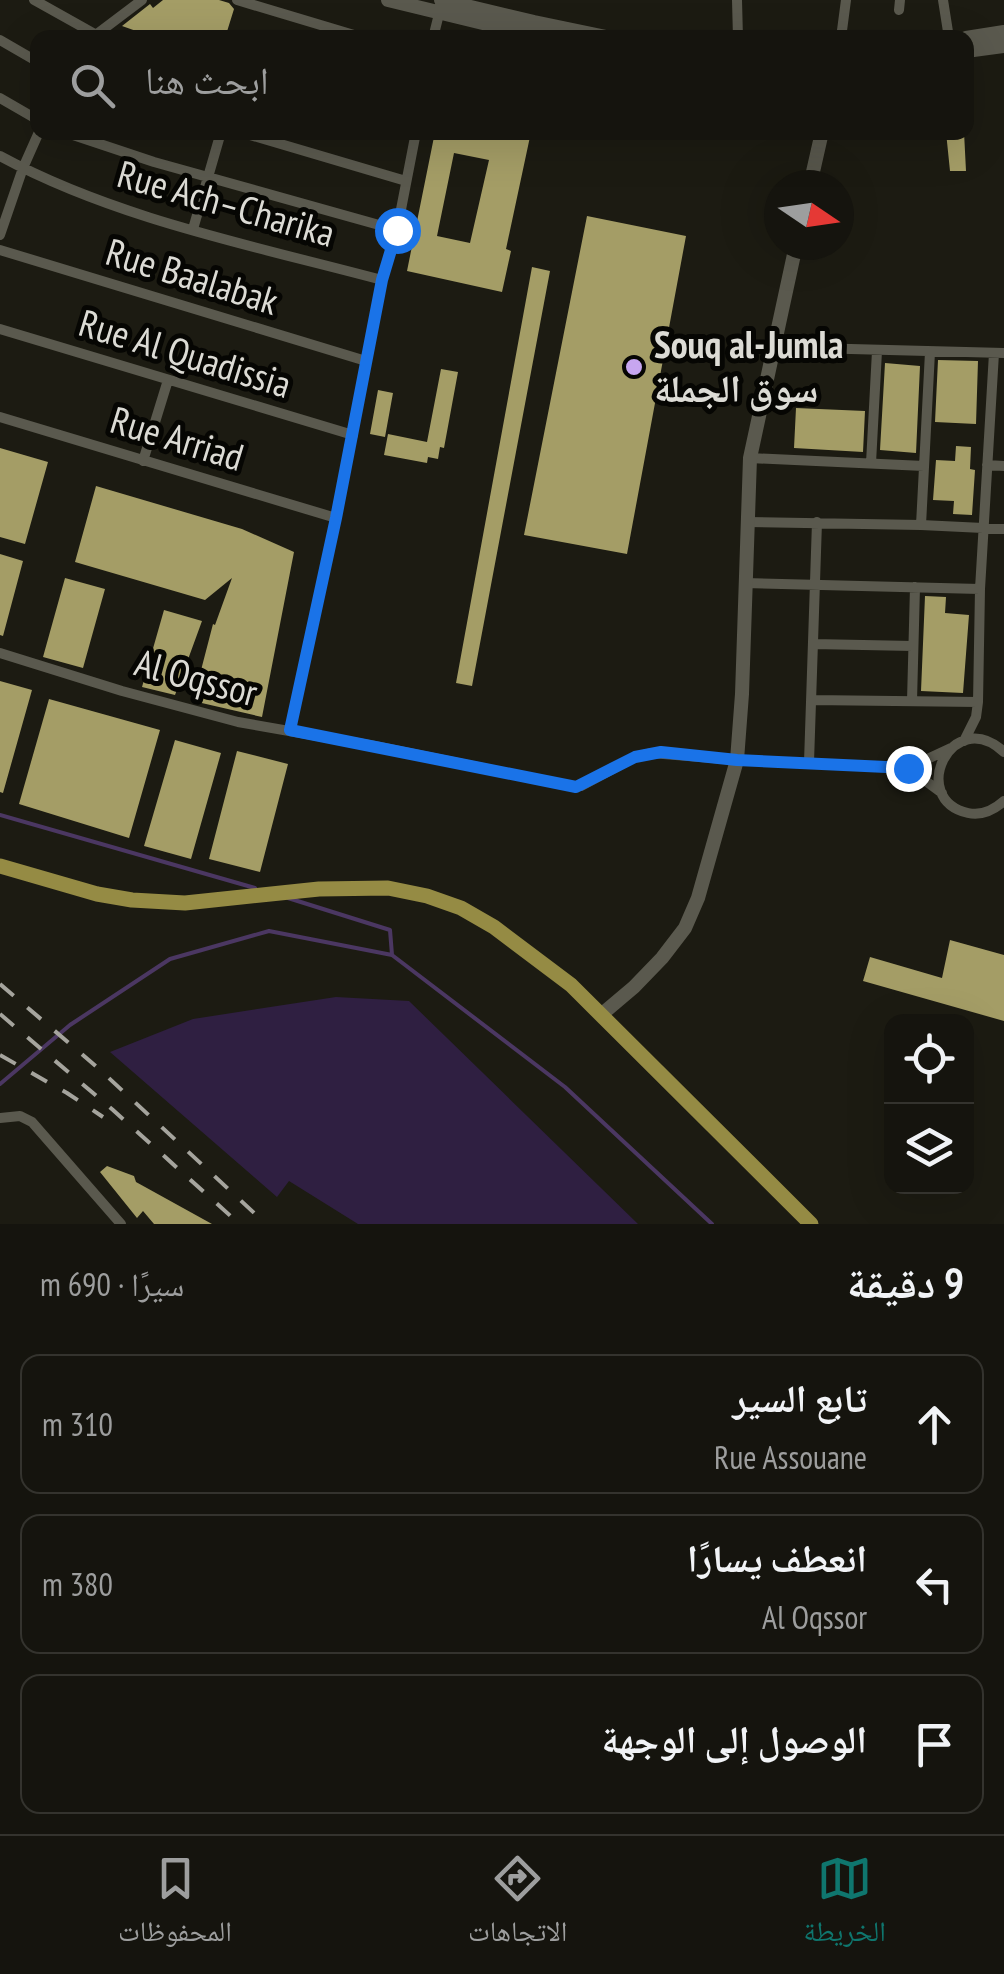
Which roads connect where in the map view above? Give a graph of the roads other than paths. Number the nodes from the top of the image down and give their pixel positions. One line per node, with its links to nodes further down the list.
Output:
1 (34, 0): 9 (street)
2 (142, 0): 10 (street)
3 (237, 0): 11 (street)
4 (388, 0): 8 (street)
5 (737, 0): 15 (street)
6 (846, 0): 16 (street)
7 (943, 0): 17 (street)
8 (441, 4): 12 (street); 13 (street); 14 (street)
9 (86, 30)
10 (104, 30)
11 (337, 30)
12 (435, 30)
13 (521, 30)
14 (572, 30)
15 (738, 30)
16 (841, 30)
17 (948, 30)
18 (1004, 32): 19 (street)
19 (974, 37)
20 (0, 40): 23 (street)
21 (1004, 46): 22 (street)
22 (974, 50)
23 (30, 57)
24 (0, 98): 25 (street)
25 (30, 115)
26 (35, 140): 33 (street)
27 (89, 140): 35 (street)
28 (220, 140): 35 (street)
29 (267, 140): 36 (street)
30 (414, 140): 36 (street)
31 (820, 140): 34 (street)
32 (0, 156): 33 (street, Rue Ach–Charika)
33 (23, 168): 37 (street, Rue Ach–Charika); 39 (street)
34 (813, 170)
35 (208, 178): 37 (street); 38 (street)
36 (406, 181): 38 (street)
37 (193, 230): 42 (street, Rue Ach–Charika)
38 (397, 230): 42 (street)
39 (0, 236)
40 (0, 250): 48 (street, Rue Baalabak)
41 (793, 260): 44 (street)
42 (382, 280): 48 (street)
43 (0, 329): 49 (street, Rue Al Quadissia)
44 (774, 347): 45 (street); 52 (street)
45 (877, 351): 46 (street); 54 (street)
46 (930, 352): 47 (street); 56 (street)
47 (999, 353): 55 (street)
48 (366, 361): 51 (street)
49 (168, 380): 51 (street, Rue Al Quadissia); 53 (street)
50 (0, 417): 53 (street, Rue Arriad)
51 (353, 435): 58 (street)
52 (750, 458): 54 (street); 59 (street)
53 (144, 460): 58 (street, Rue Arriad)
54 (871, 463): 56 (street)
55 (987, 465): 57 (street); 62 (street)
56 (924, 466): 61 (street)
57 (1004, 466)
58 (336, 518): 75 (street)
59 (746, 522): 60 (street); 64 (street)
60 (817, 522): 61 (street); 65 (street)
61 (921, 525): 62 (street)
62 (984, 528): 63 (street); 67 (street)
63 (1004, 529)
64 (744, 583): 65 (street); 80 (street)
65 (816, 585): 66 (street); 68 (street)
66 (914, 587): 67 (street); 69 (street)
67 (980, 589): 73 (street)
68 (813, 644): 69 (street); 71 (street)
69 (913, 646): 72 (street)
70 (0, 653): 75 (street, Al Oqssor)
71 (811, 700): 72 (street); 81 (street)
72 (912, 700): 73 (street)
73 (978, 702): 74 (street)
74 (976, 717): 76 (street); 77 (street)
75 (290, 730): 80 (street, Al Oqssor)
76 (964, 741): 77 (street); 78 (street, Al Oqssor)
77 (994, 743): 79 (street)
78 (951, 748): 82 (street, Al Oqssor); 83 (street)
79 (1004, 752)
80 (737, 760): 81 (street, Al Oqssor); 86 (street)
81 (809, 762): 82 (street, Al Oqssor)
82 (908, 768): 83 (street)
83 (942, 793): 84 (street)
84 (1001, 807)
85 (0, 866): 86 (main road)
86 (602, 1014): 89 (main road)
87 (0, 1118): 88 (street)
88 (121, 1224)
89 (811, 1224)

